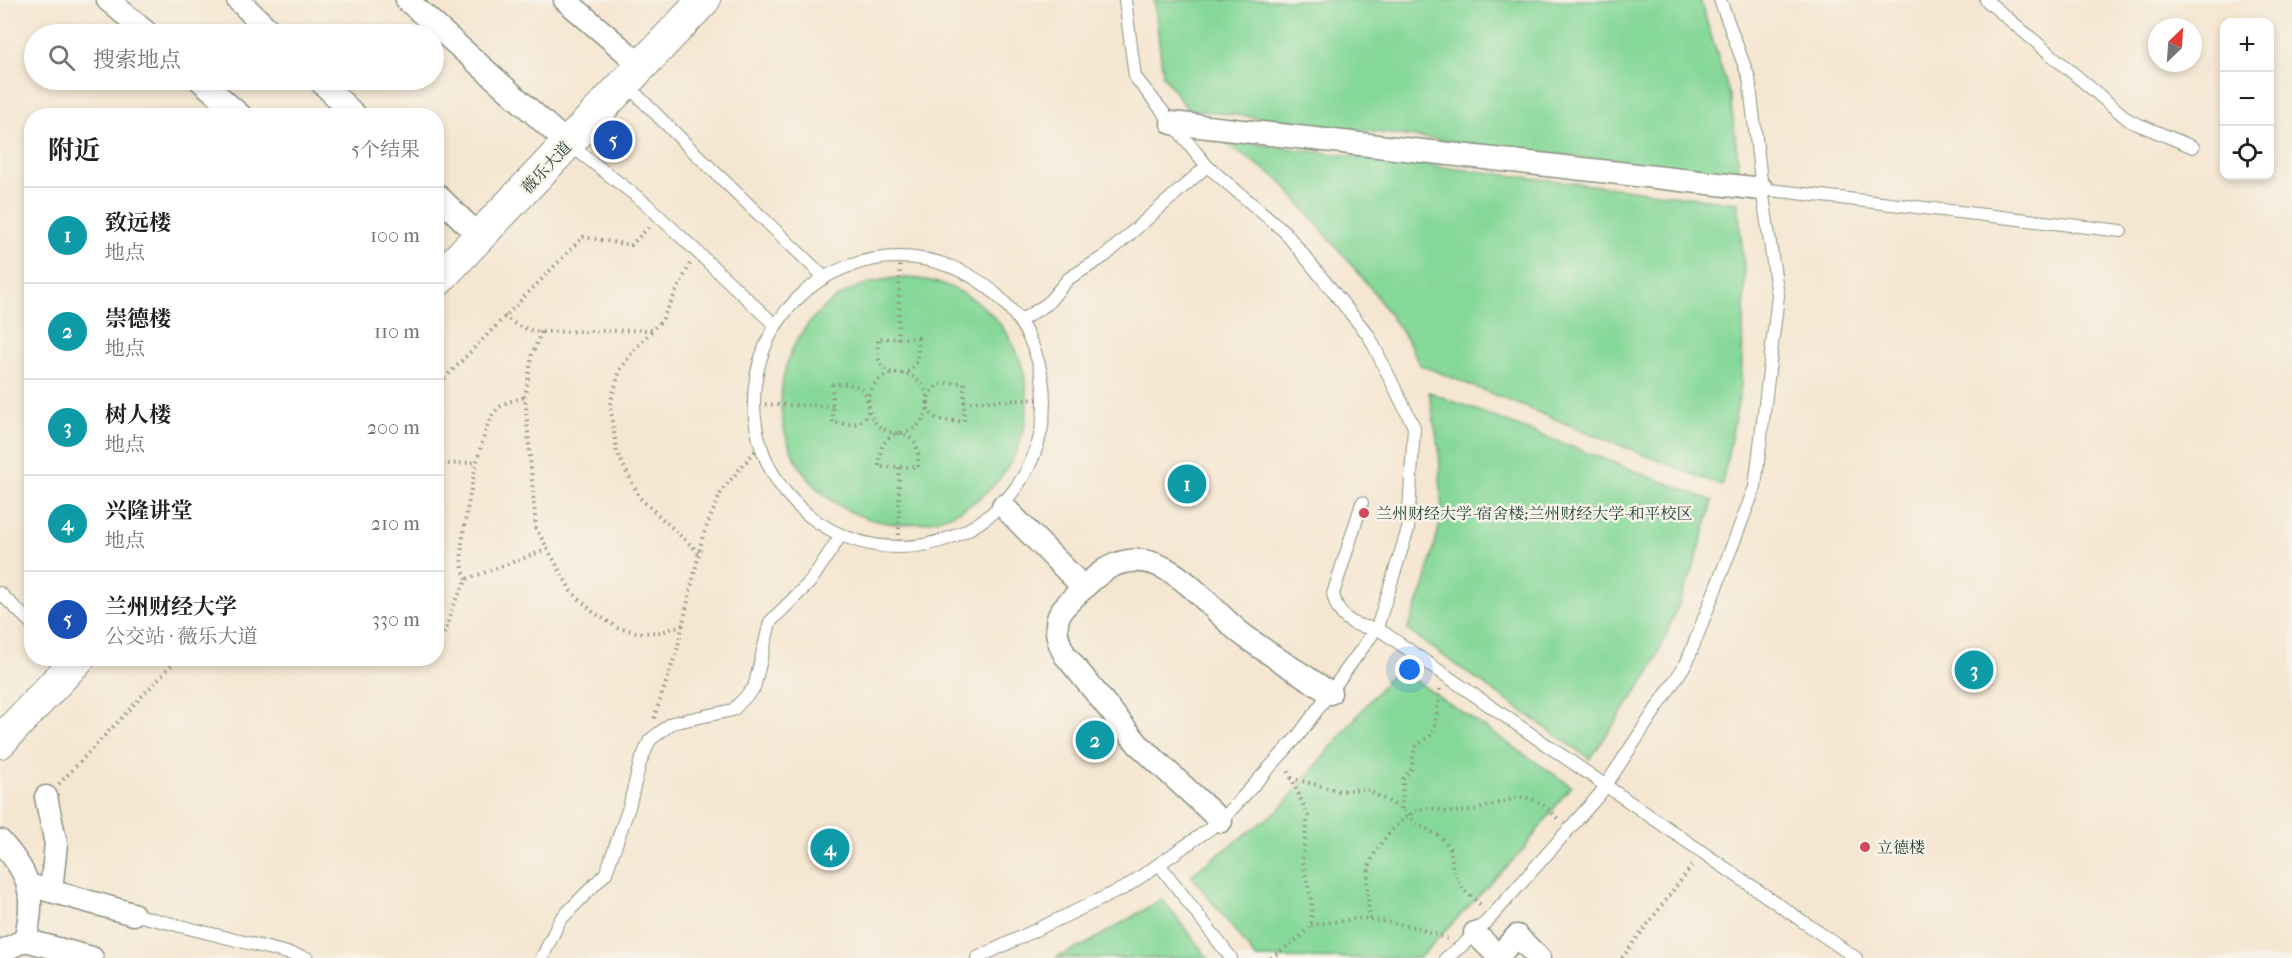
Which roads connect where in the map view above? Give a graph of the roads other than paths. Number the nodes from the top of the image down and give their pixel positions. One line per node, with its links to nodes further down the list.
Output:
1 (108, 0): 9 (street)
2 (238, 0): 10 (street)
3 (407, 0): 11 (street)
4 (565, 0): 13 (street)
5 (704, 0): 13 (main road, 薇乐大道)
6 (1125, 0): 18 (lane)
7 (1720, 0): 22 (lane)
8 (1986, 0): 20 (lane)
9 (136, 24)
10 (263, 24)
11 (434, 24)
12 (444, 33): 19 (street)
13 (633, 75): 19 (main road, 薇乐大道); 27 (lane)
14 (211, 90): 16 (street)
15 (329, 90): 17 (street)
16 (232, 108)
17 (348, 108)
18 (1172, 123): 21 (lane); 22 (street)
19 (568, 144): 25 (main road, 薇乐大道); 29 (lane)
20 (2193, 147)
21 (1207, 166): 28 (lane); 36 (lane)
22 (1762, 189): 24 (lane); 40 (lane)
23 (444, 202): 25 (street)
24 (2121, 231)
25 (480, 237): 26 (main road, 薇乐大道)
26 (444, 274)
27 (824, 276): 28 (lane); 29 (lane)
28 (1020, 321): 31 (lane)
29 (775, 325): 32 (lane)
30 (1362, 503): 36 (lane)
31 (1003, 506): 32 (lane); 33 (street)
32 (841, 535): 54 (lane)
33 (1084, 588): 38 (street); 42 (street)
34 (0, 593): 35 (lane)
35 (24, 616)
36 (1377, 628): 38 (lane); 40 (lane)
37 (68, 666): 39 (main road)
38 (1330, 693): 42 (lane)
39 (0, 742)
40 (1605, 787): 48 (lane); 59 (lane)
41 (46, 797): 46 (street)
42 (1221, 821): 44 (lane)
43 (0, 841): 45 (street)
44 (1159, 864): 55 (lane); 56 (lane)
45 (29, 885): 46 (street); 49 (street)
46 (51, 891): 47 (street)
47 (133, 914): 53 (lane)
48 (1469, 939): 51 (street); 57 (lane)
49 (25, 940): 50 (street); 52 (street)
50 (0, 952)
51 (1497, 957): 58 (street)
52 (92, 958)
53 (307, 958)
54 (542, 958)
55 (977, 958)
56 (1231, 958)
57 (1446, 958)
58 (1539, 958)
59 (1856, 958)

